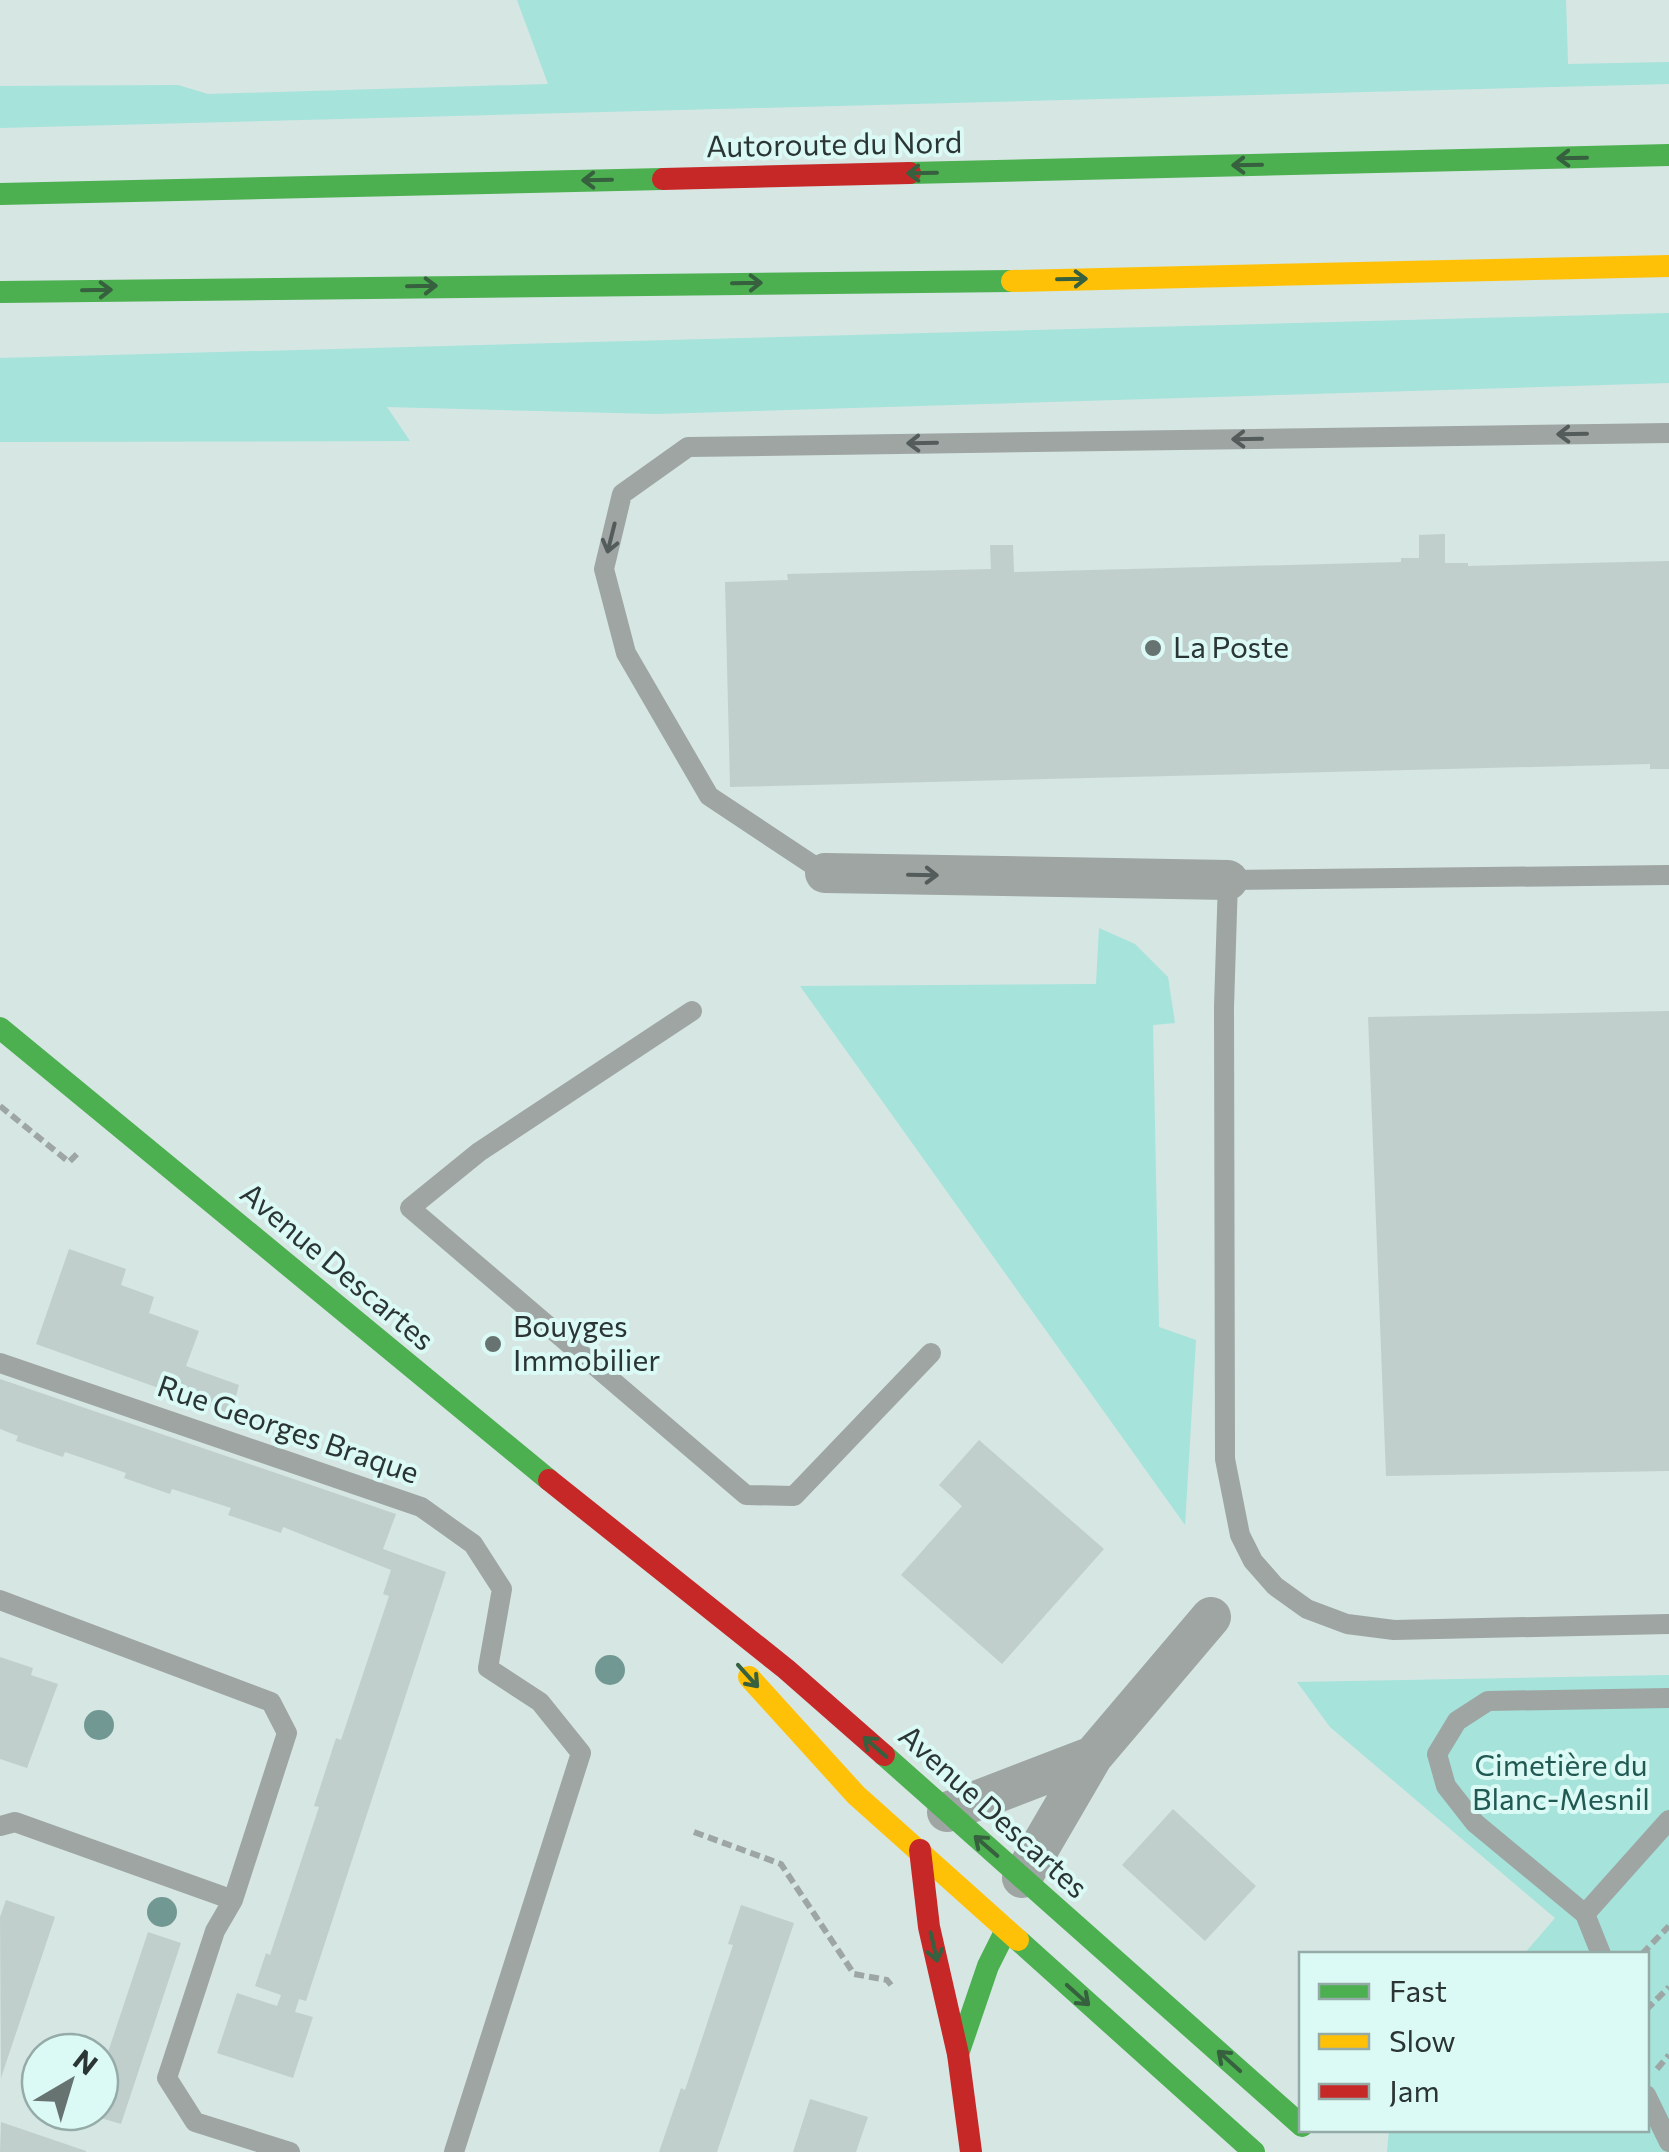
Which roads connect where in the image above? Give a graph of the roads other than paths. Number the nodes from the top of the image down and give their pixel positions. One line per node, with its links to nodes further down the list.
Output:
1 (1669, 155): 2 (main road, Autoroute du Nord, one-way to 2)
2 (0, 194)
3 (1669, 266): 4 (main road, one-way to 3)
4 (0, 292)
5 (1669, 433): 6 (lane, one-way to 6)
6 (825, 873): 8 (street, one-way to 8)
7 (1669, 875): 8 (lane)
8 (1228, 880): 16 (lane)
9 (692, 1011): 11 (lane)
10 (0, 1028): 13 (main road, Avenue Descartes)
11 (931, 1353)
12 (0, 1362): 32 (lane, Rue Georges Braque)
13 (636, 1552): 19 (main road, Avenue Descartes, one-way to 13); 22 (main road, Avenue Descartes, one-way to 22)
14 (0, 1600): 23 (lane)
15 (1211, 1617): 18 (street)
16 (1669, 1624)
17 (1669, 1698): 25 (lane)
18 (1094, 1756): 19 (street); 24 (street)
19 (947, 1812): 22 (main road); 24 (main road, Avenue Descartes, one-way to 19)
20 (1669, 1820): 25 (lane)
21 (0, 1826): 23 (lane)
22 (920, 1850): 24 (main road, Avenue Descartes); 27 (main road, one-way to 27)
23 (233, 1900): 31 (lane)
24 (1014, 1904): 27 (main road); 29 (main road, Avenue Descartes, one-way to 24); 34 (main road, Avenue Descartes, one-way to 34)
25 (1585, 1914): 26 (lane)
26 (1599, 1952)
27 (958, 2054): 33 (main road)
28 (1649, 2100): 30 (lane)
29 (1299, 2125)
30 (1669, 2142)
31 (290, 2152)
32 (454, 2152)
33 (970, 2152)
34 (1254, 2152)

